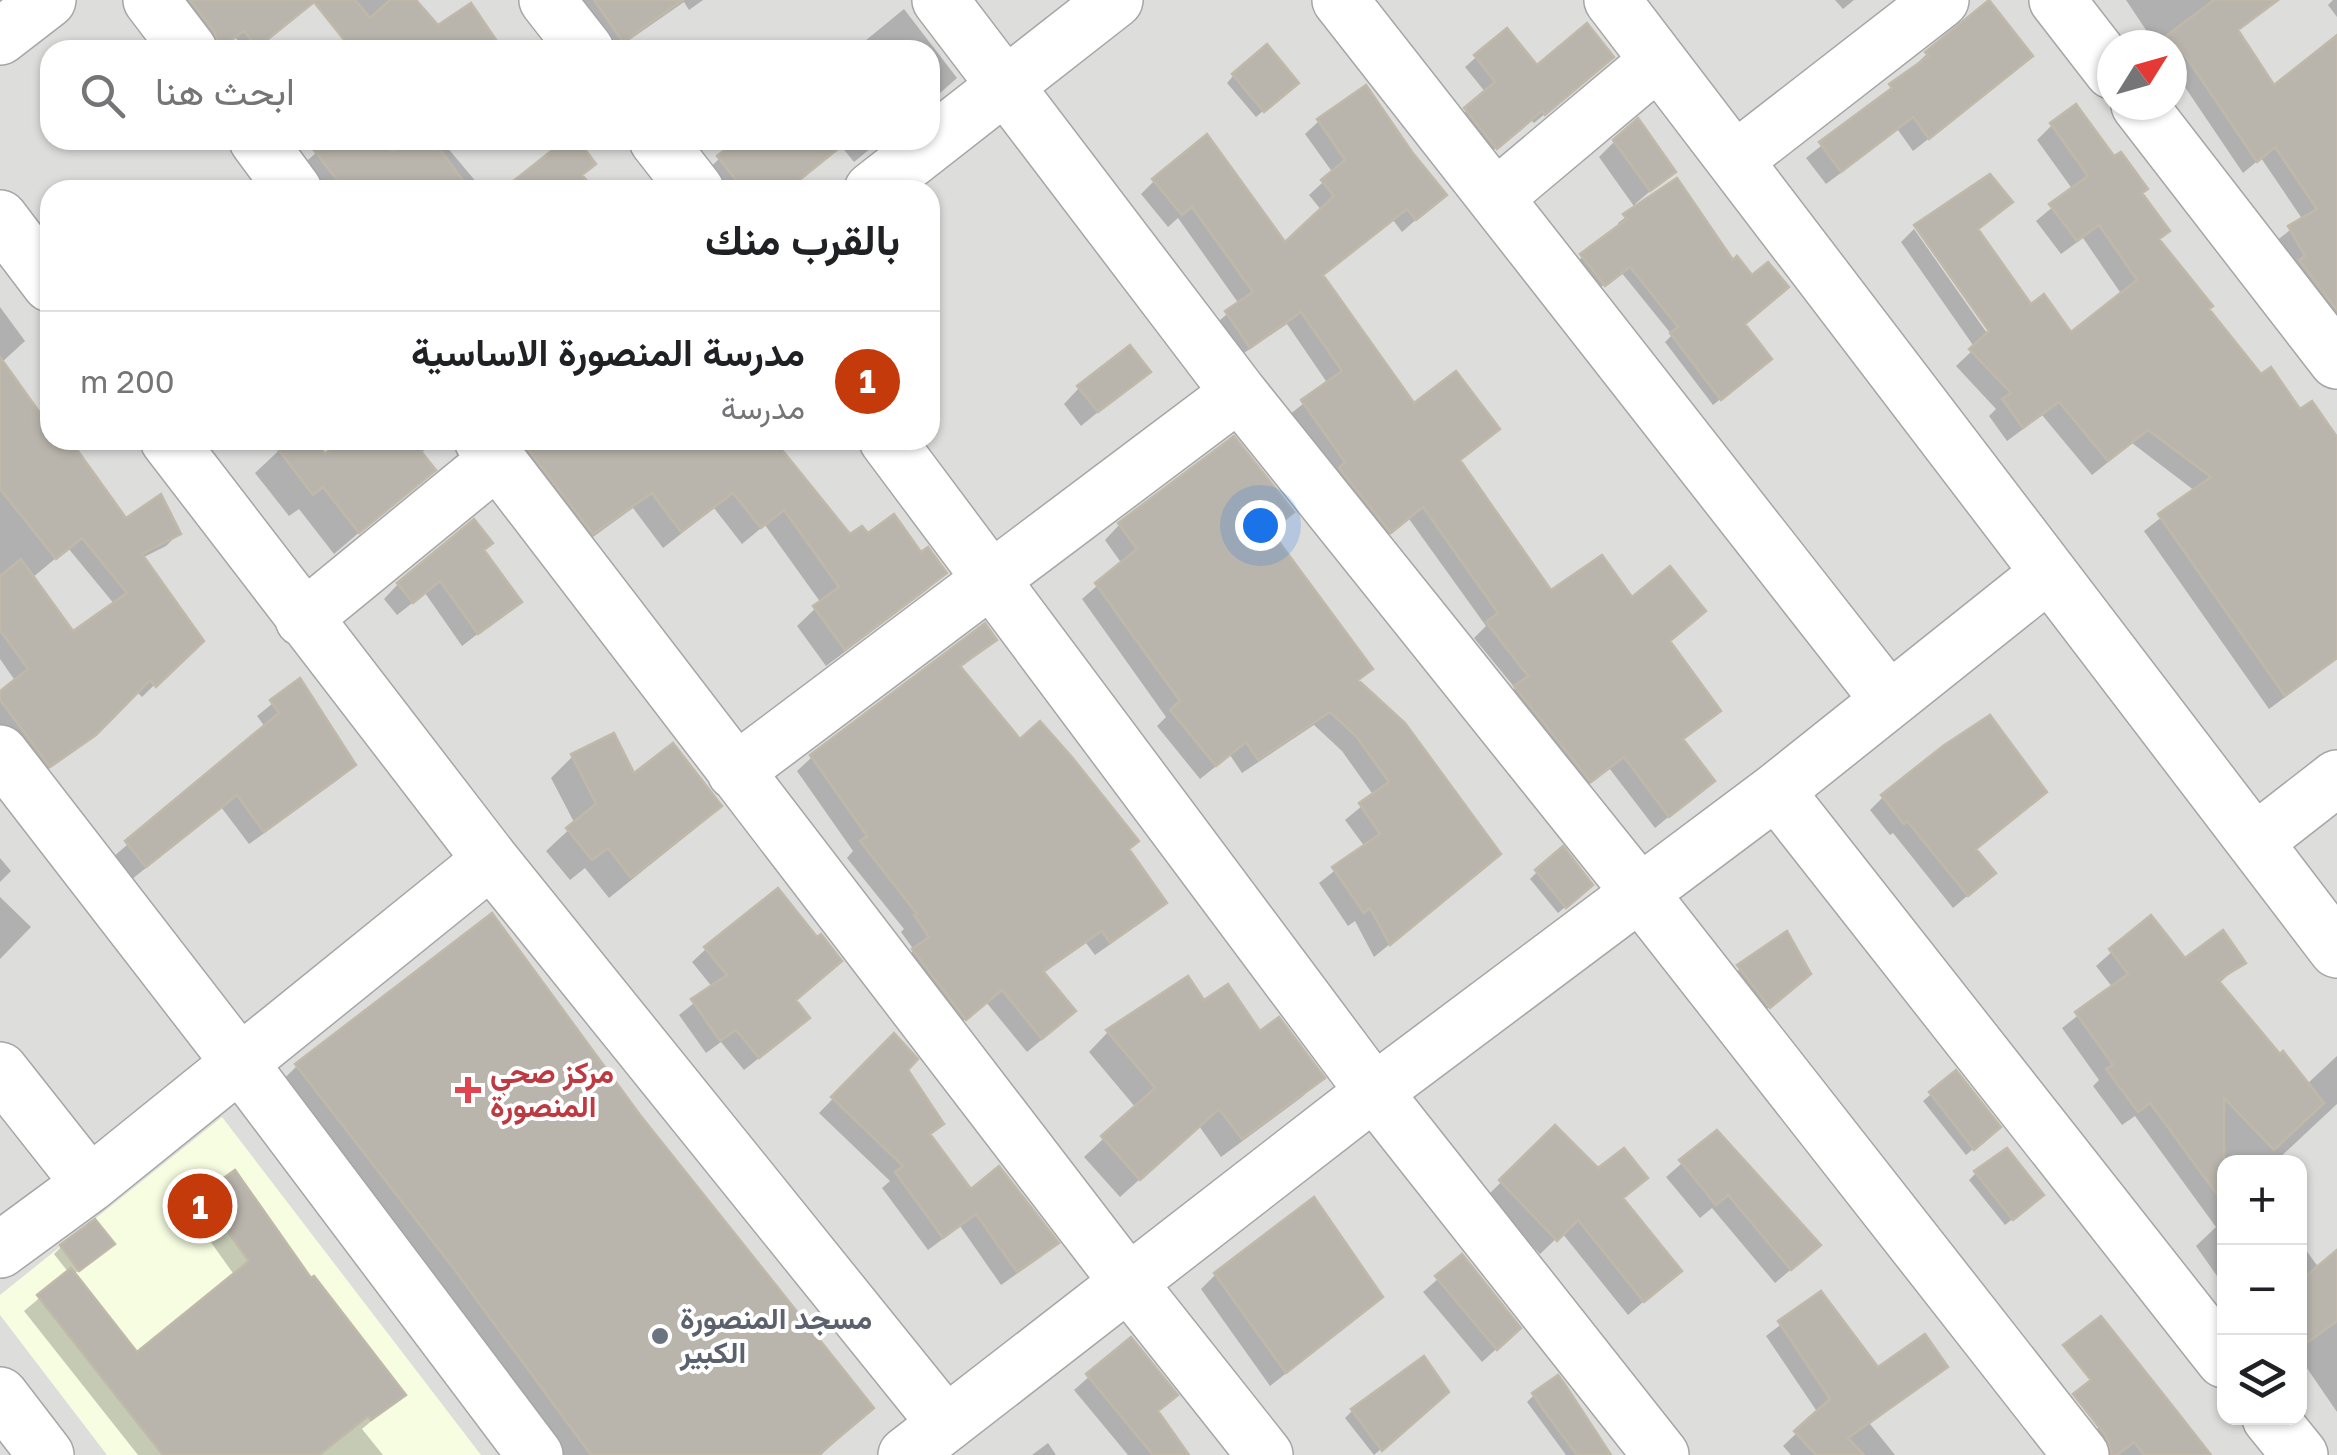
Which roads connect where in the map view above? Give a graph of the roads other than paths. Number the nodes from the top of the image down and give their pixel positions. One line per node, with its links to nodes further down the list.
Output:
1 (48, 0): 10 (street)
2 (151, 0): 11 (street)
3 (546, 0): 12 (street)
4 (940, 0): 15 (street)
5 (1115, 0): 15 (street)
6 (1340, 0): 25 (street)
7 (1612, 0): 14 (street)
8 (1941, 0): 21 (street)
9 (2057, 0): 13 (street)
10 (0, 37)
11 (181, 40)
12 (578, 40)
13 (2097, 52)
14 (1658, 61): 21 (street); 25 (street)
15 (1006, 85): 17 (street); 29 (street)
16 (2150, 120): 28 (street)
17 (940, 137)
18 (264, 150): 22 (street)
19 (664, 150): 23 (street)
20 (923, 150): 24 (street)
21 (1734, 160): 33 (street)
22 (286, 180)
23 (688, 180)
24 (885, 180)
25 (1496, 197): 36 (street)
26 (0, 218): 27 (street)
27 (40, 271)
28 (2337, 361)
29 (1239, 393): 34 (street); 43 (street)
30 (175, 450): 35 (street)
31 (490, 450): 35 (street); 38 (street)
32 (896, 450): 34 (street)
33 (2048, 574): 36 (street); 41 (street)
34 (993, 580): 38 (street); 47 (street)
35 (302, 619): 42 (street)
36 (1888, 699): 40 (street)
37 (0, 753): 45 (street)
38 (735, 772): 50 (street)
39 (2337, 778): 41 (street)
40 (1776, 792): 43 (street); 51 (street)
41 (2256, 842): 44 (street)
42 (491, 860): 45 (street); 54 (street)
43 (1640, 893): 47 (street); 59 (street)
44 (2337, 950)
45 (239, 1062): 48 (street); 56 (street)
46 (0, 1070): 48 (street)
47 (1374, 1092): 50 (street); 58 (street)
48 (90, 1184): 49 (street)
49 (0, 1250)
50 (1126, 1281): 54 (street); 57 (street)
51 (2217, 1351)
52 (0, 1395): 55 (street)
53 (2276, 1425): 60 (street)
54 (926, 1440)
55 (46, 1455)
56 (535, 1455)
57 (1264, 1455)
58 (1661, 1455)
59 (2082, 1455)
60 (2300, 1455)

